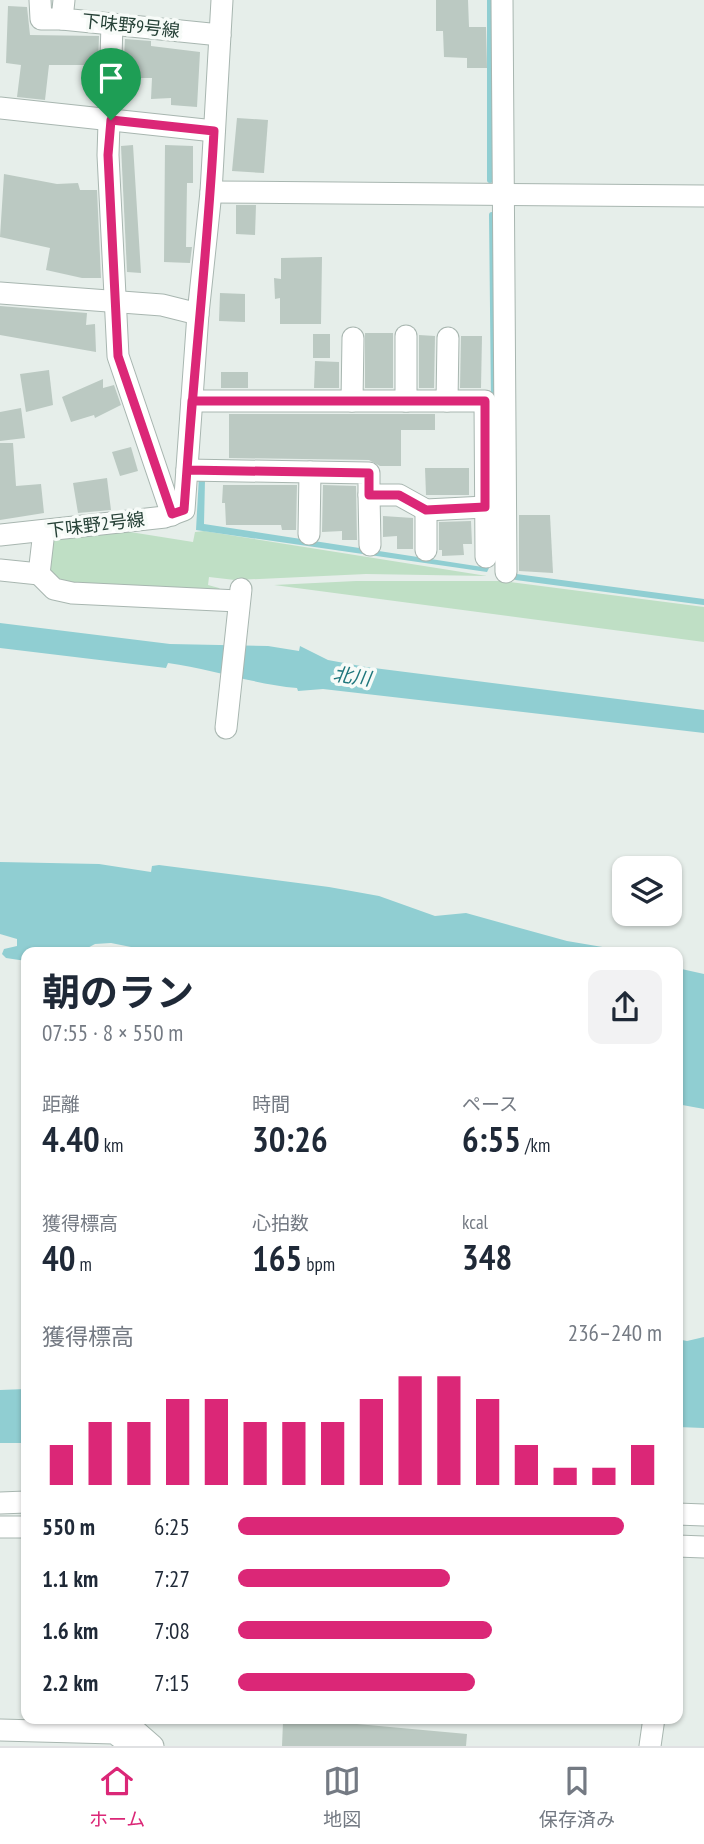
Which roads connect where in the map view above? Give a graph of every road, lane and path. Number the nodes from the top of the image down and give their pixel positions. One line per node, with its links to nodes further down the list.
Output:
1 (40, 0): 4 (street)
2 (222, 0): 6 (street)
3 (502, 0): 12 (street)
4 (63, 10): 5 (street, 下味野9号線)
5 (112, 24): 6 (street, 下味野9号線); 8 (street)
6 (220, 35): 9 (street)
7 (0, 108): 8 (street)
8 (111, 120): 9 (street); 14 (street)
9 (214, 131): 10 (street)
10 (211, 192): 12 (street); 15 (street)
11 (704, 196): 12 (street)
12 (501, 197): 36 (street)
13 (0, 293): 14 (street)
14 (116, 302): 15 (street); 28 (street)
15 (198, 314): 19 (street)
16 (406, 336): 21 (street)
17 (353, 338): 20 (street)
18 (448, 338): 22 (street)
19 (192, 401): 20 (street); 23 (street)
20 (352, 401): 21 (street)
21 (406, 401): 22 (street)
22 (447, 401): 26 (street)
23 (187, 470): 24 (street); 28 (street)
24 (310, 472): 25 (street); 30 (street)
25 (369, 495): 27 (street); 32 (street)
26 (485, 507): 27 (street); 34 (street)
27 (426, 510): 33 (street)
28 (172, 514): 29 (street, 下味野2号線)
29 (44, 531): 31 (street, 下味野2号線); 37 (street)
30 (309, 534)
31 (0, 535)
32 (370, 545)
33 (426, 550)
34 (486, 556)
35 (0, 570): 37 (street)
36 (506, 572)
37 (39, 574): 38 (street)
38 (226, 728)
39 (21, 1502): 40 (street)
40 (0, 1503)
41 (683, 1514): 42 (street)
42 (704, 1515)
43 (0, 1527): 44 (street)
44 (21, 1527)
45 (683, 1546): 46 (street)
46 (704, 1547)
47 (128, 1724): 51 (street)
48 (653, 1724): 52 (street)
49 (0, 1730): 50 (street)
50 (132, 1746)
51 (153, 1746)
52 (650, 1746)

